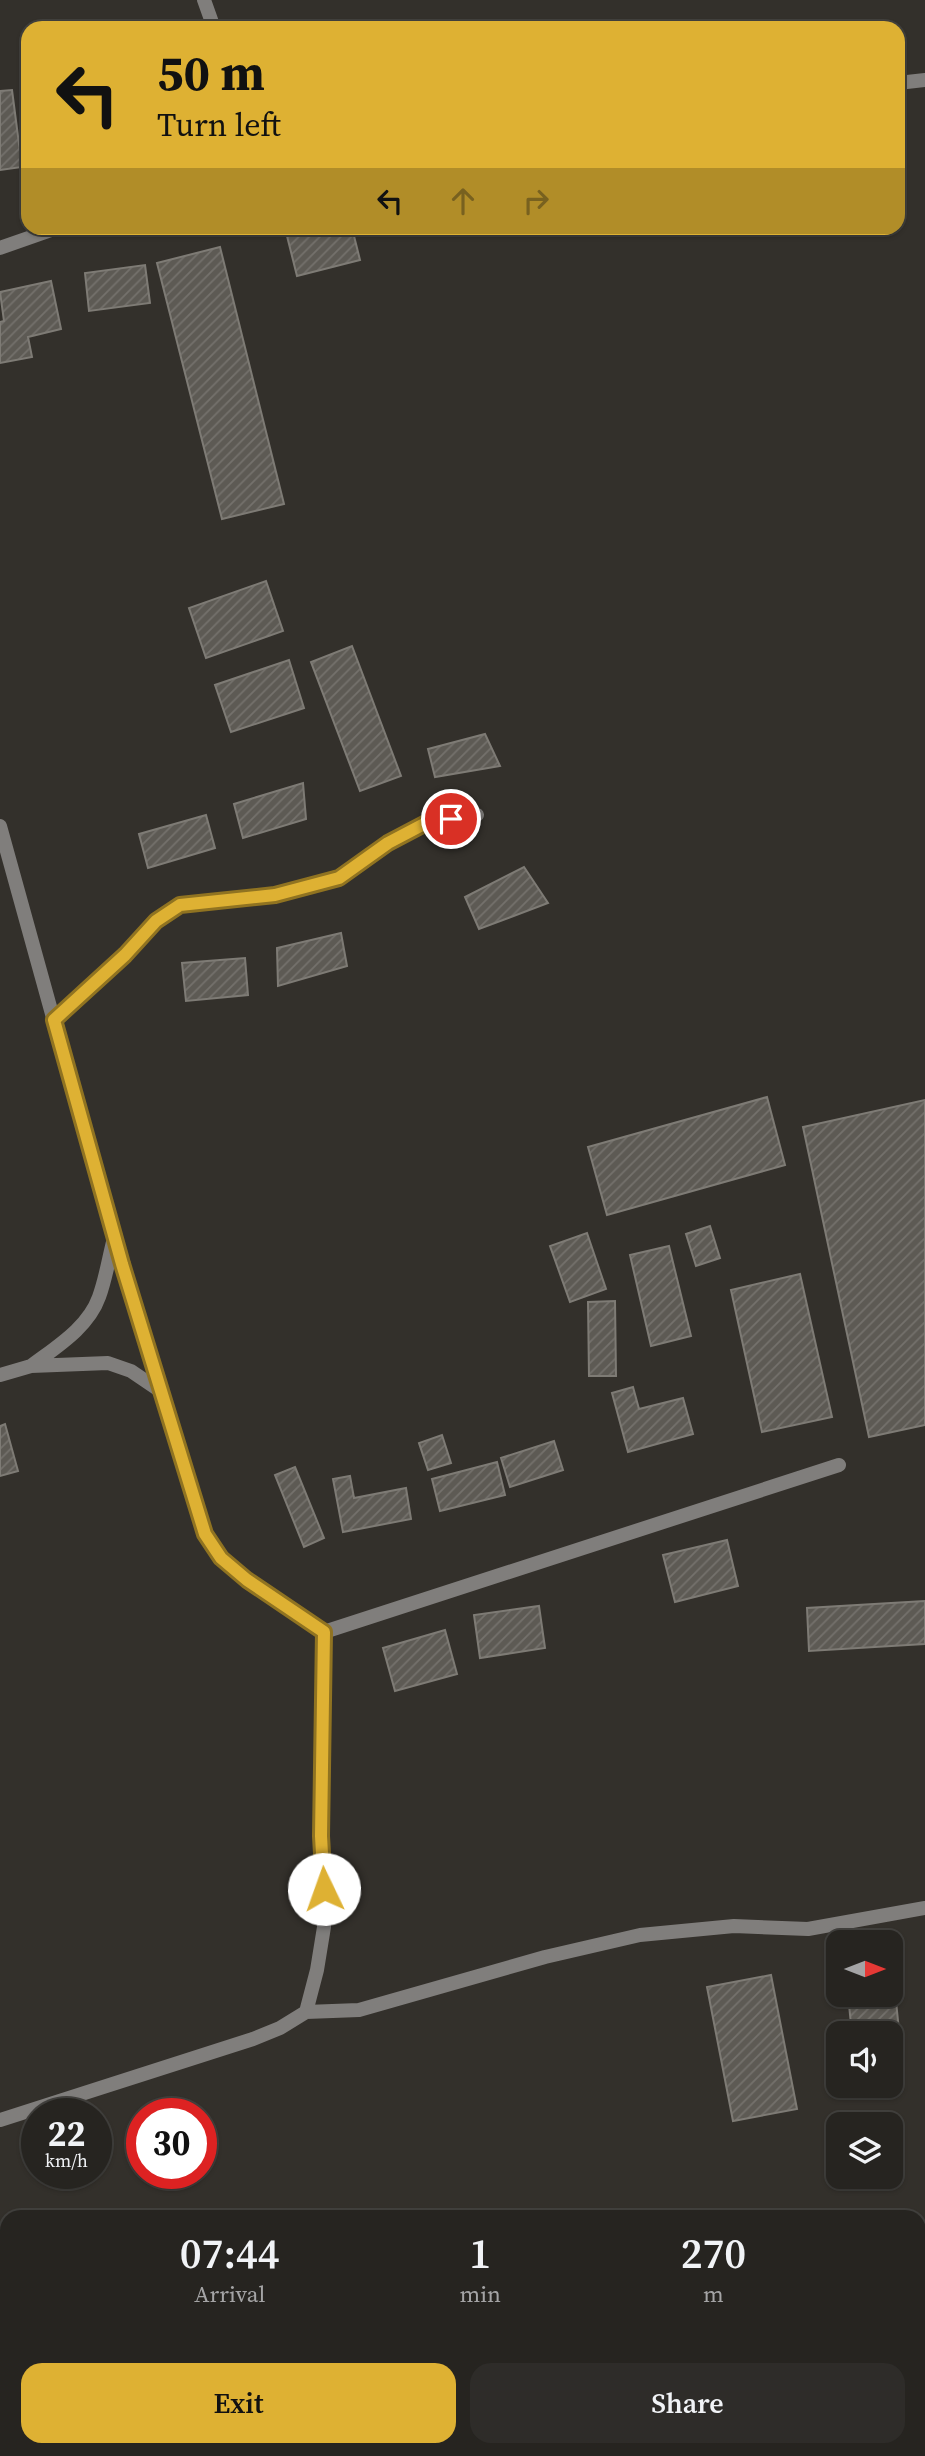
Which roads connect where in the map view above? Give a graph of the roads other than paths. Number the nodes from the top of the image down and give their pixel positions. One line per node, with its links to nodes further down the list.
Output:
1 (204, 0): 2 (street)
2 (212, 21)
3 (925, 80): 4 (street)
4 (905, 82)
5 (37, 235): 6 (street)
6 (0, 248)
7 (477, 814): 9 (street)
8 (0, 826): 9 (street)
9 (54, 1020): 10 (street)
10 (114, 1238): 11 (street); 13 (street)
11 (31, 1366): 12 (street); 13 (street)
12 (0, 1375)
13 (159, 1390): 15 (street)
14 (839, 1465): 15 (street)
15 (324, 1632): 17 (street)
16 (925, 1908): 17 (street)
17 (306, 2012): 18 (street)
18 (0, 2120)

